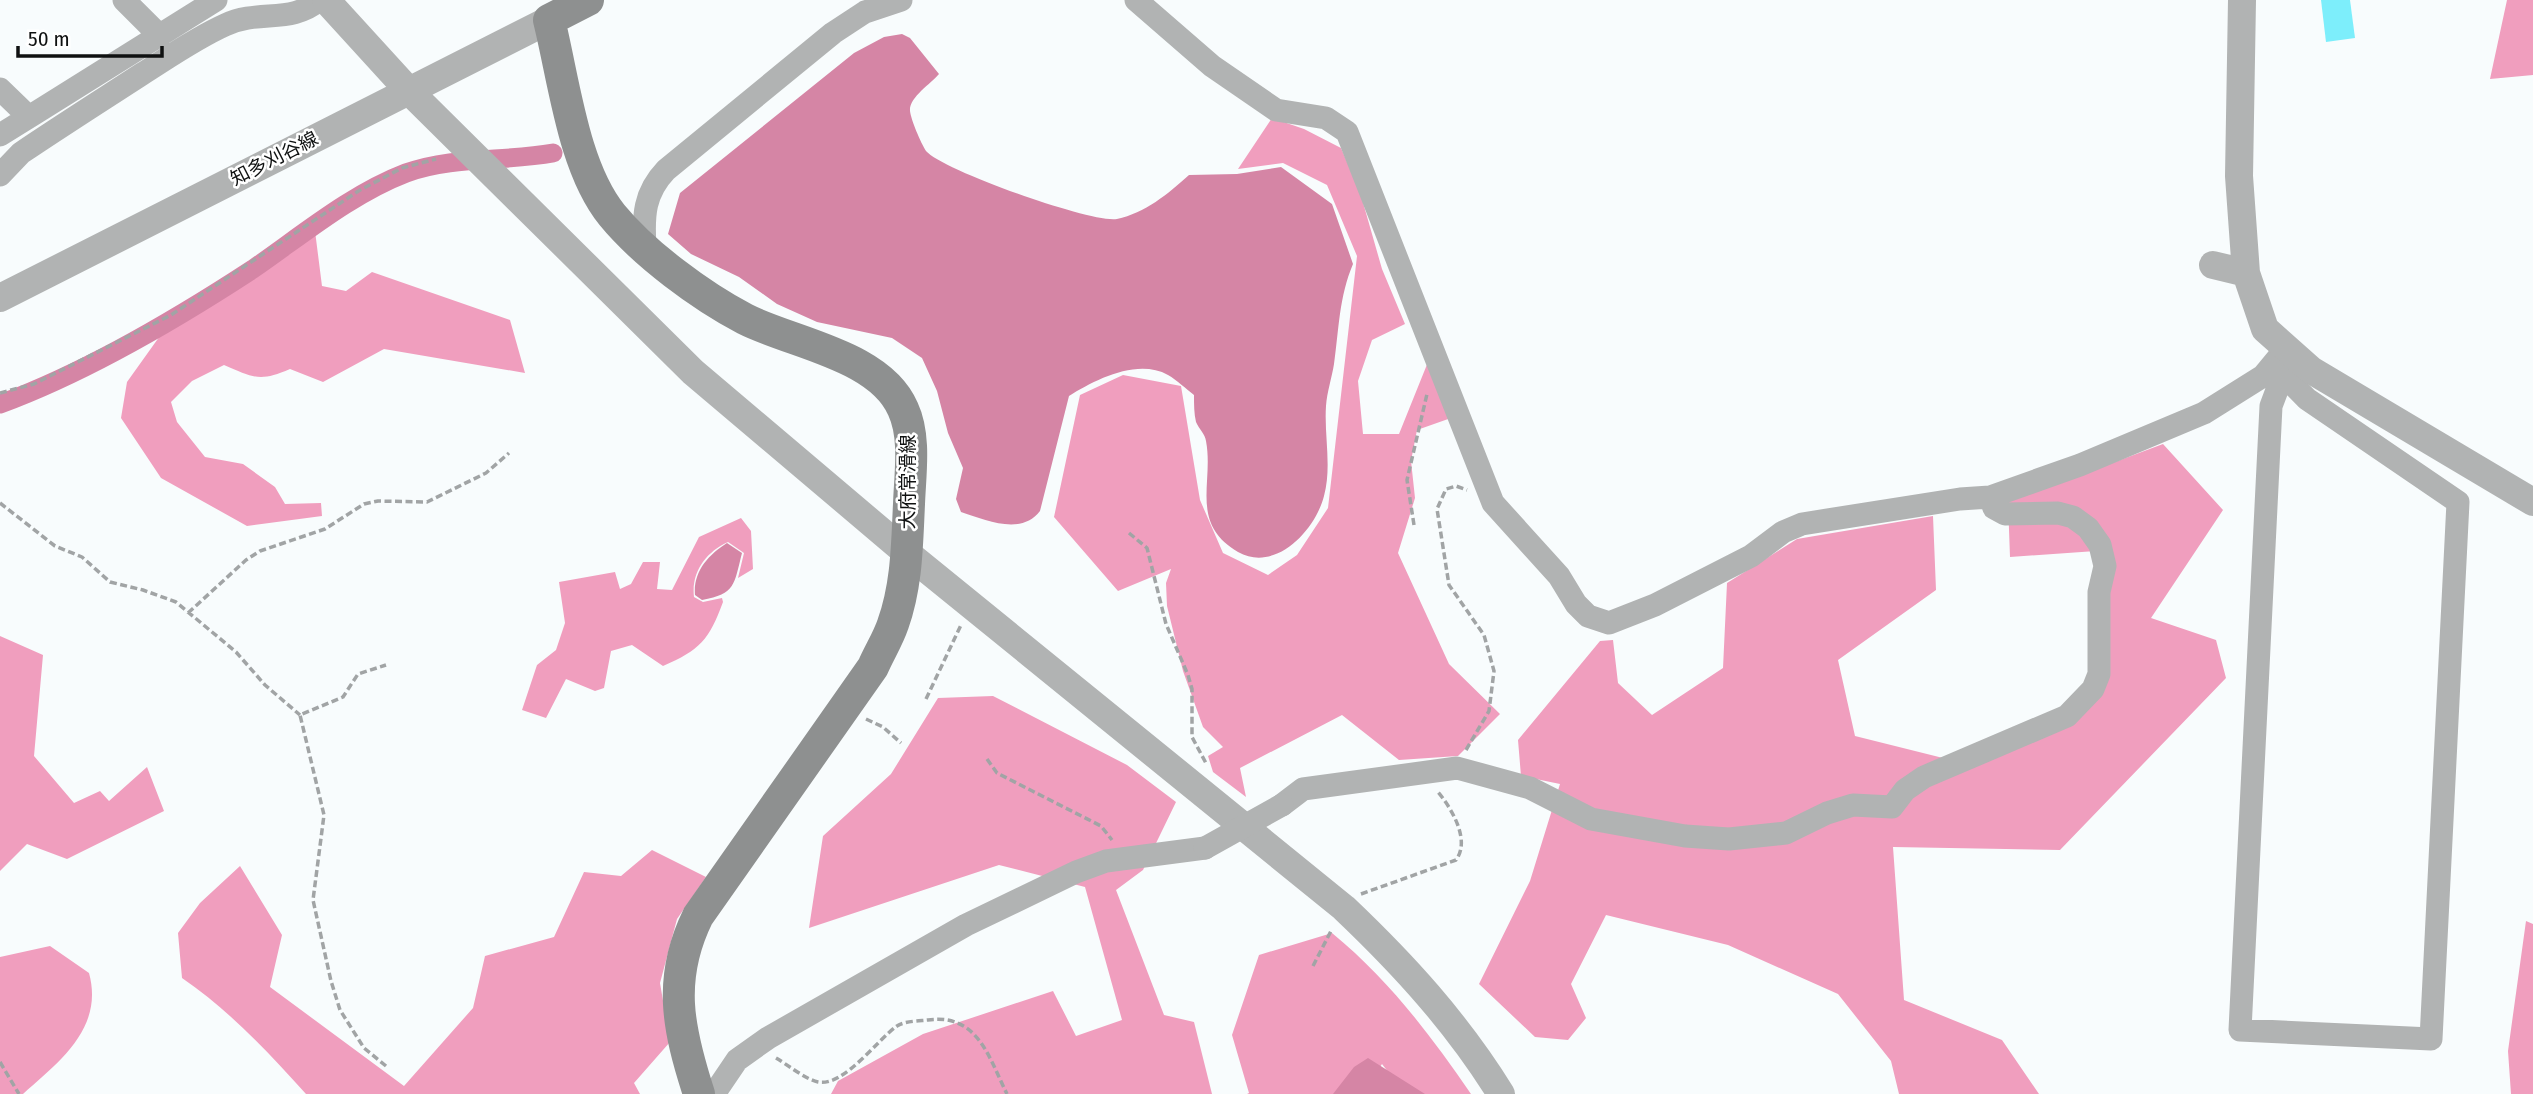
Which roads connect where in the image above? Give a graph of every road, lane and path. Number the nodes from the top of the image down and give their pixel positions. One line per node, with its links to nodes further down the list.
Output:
1 (124, 0): 10 (street)
2 (216, 0): 10 (street)
3 (319, 0): 16 (street)
4 (326, 0): 12 (street)
5 (589, 0): 9 (main road)
6 (901, 0): 17 (street)
7 (1136, 0): 26 (street)
8 (2242, 0): 19 (street)
9 (549, 20): 12 (street, 知多刈谷線); 17 (main road, 大府常滑線)
10 (160, 36): 13 (street)
11 (0, 89): 13 (street)
12 (409, 91): 20 (street, 知多刈谷線); 31 (street)
13 (29, 117): 14 (street)
14 (0, 135)
15 (436, 159): 23 (path)
16 (0, 175)
17 (645, 246): 31 (main road, 大府常滑線)
18 (2213, 265): 19 (street)
19 (2246, 273): 21 (street)
20 (0, 298)
21 (2280, 363): 21 (street); 26 (street); 27 (street)
22 (1428, 392): 29 (path)
23 (0, 393)
24 (509, 453): 32 (path)
25 (1471, 495): 41 (path)
26 (1990, 498): 41 (street)
27 (2533, 502)
28 (0, 503): 32 (path)
29 (1414, 525)
30 (1129, 533): 38 (path)
31 (908, 554): 36 (main road, 大府常滑線); 44 (street)
32 (187, 613): 37 (path)
33 (966, 619): 35 (path)
34 (386, 665): 37 (path)
35 (926, 699)
36 (846, 706): 39 (path); 50 (main road, 大府常滑線)
37 (300, 715): 48 (path)
38 (1192, 737)
39 (901, 743)
40 (987, 759): 43 (path)
41 (1457, 768): 42 (street)
42 (1425, 772): 44 (path); 46 (street, bridge)
43 (1114, 842)
44 (1344, 908): 45 (path); 53 (street)
45 (1313, 966)
46 (753, 1049): 51 (street); 52 (path)
47 (0, 1062): 49 (path)
48 (386, 1066)
49 (19, 1094)
50 (699, 1094)
51 (714, 1094)
52 (1007, 1094)
53 (1501, 1094)

